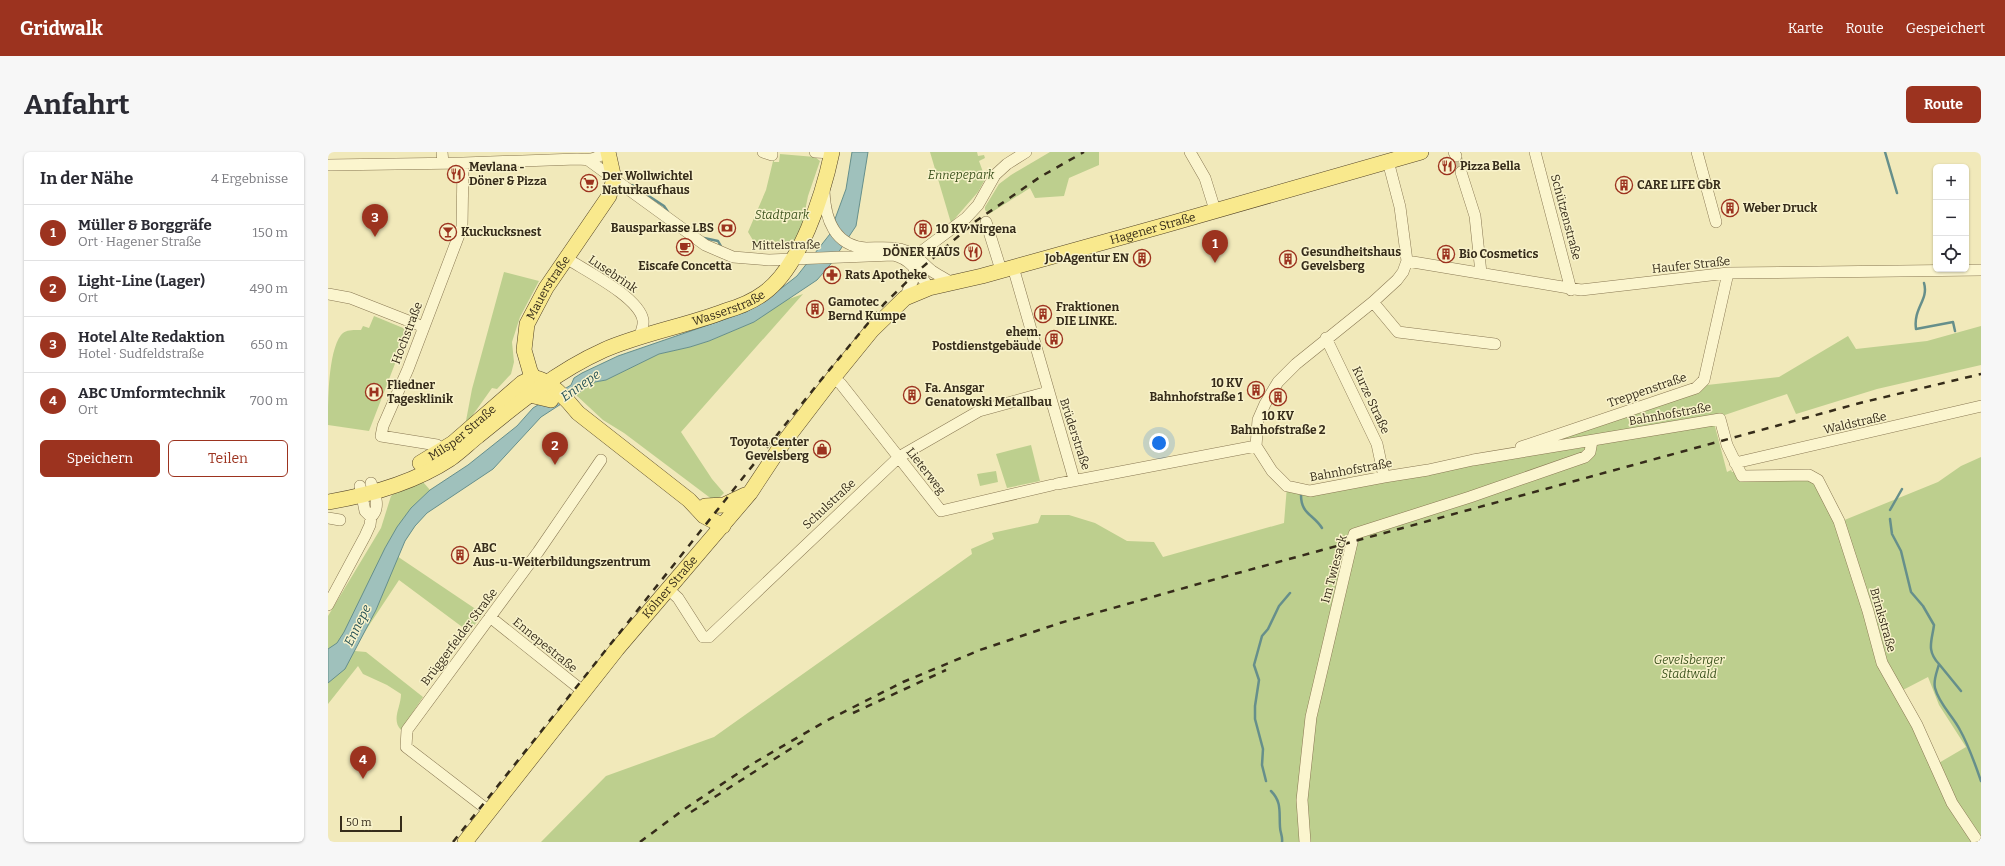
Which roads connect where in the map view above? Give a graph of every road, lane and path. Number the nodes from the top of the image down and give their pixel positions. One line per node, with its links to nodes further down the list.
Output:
1 (604, 152): 13 (street)
2 (608, 152): 18 (main road)
3 (763, 152): 4 (street)
4 (772, 152)
5 (815, 152): 11 (street)
6 (1026, 152): 26 (street)
7 (1190, 152): 20 (street)
8 (1421, 152): 14 (main road, Hagener Straße)
9 (1535, 152): 33 (street, Schützenstraße)
10 (1697, 152): 22 (street)
11 (832, 153): 19 (main road, Wasserstraße)
12 (442, 157): 15 (street); 16 (street)
13 (588, 160): 15 (street); 18 (street, Mittelstraße)
14 (1388, 161): 20 (main road, Hagener Straße); 25 (street)
15 (463, 163): 37 (street, Hochstraße)
16 (328, 165)
17 (1461, 172): 29 (street)
18 (614, 180): 23 (main road, Mauerstraße); 24 (street, Mittelstraße)
19 (824, 182): 24 (main road, Wasserstraße); 26 (street, Mittelstraße)
20 (1215, 210): 27 (main road, Hagener Straße)
21 (986, 222): 27 (street, Brüderstraße)
22 (1716, 222)
23 (566, 258): 39 (street, Lusebrink); 42 (main road, Mauerstraße)
24 (793, 258): 26 (street, Mittelstraße); 39 (main road, Wasserstraße)
25 (1407, 261): 29 (street, Haufer Straße); 36 (street)
26 (916, 262): 31 (street); 32 (street); 35 (street)
27 (1007, 269): 31 (main road, Hagener Straße); 46 (street, Brüderstraße)
28 (1981, 270): 30 (street, Haufer Straße)
29 (1481, 273): 33 (street, Haufer Straße)
30 (1728, 273): 33 (street, Haufer Straße); 52 (street, Treppenstraße)
31 (950, 282): 32 (main road, Hagener Straße)
32 (930, 288): 35 (main road, Hagener Straße)
33 (1571, 290)
34 (328, 294): 37 (street)
35 (905, 298): 38 (main road, Hagener Straße)
36 (1373, 302): 40 (street); 41 (street)
37 (424, 326): 50 (street, Hochstraße)
38 (872, 330): 43 (main road, Kölner Straße)
39 (639, 338): 44 (main road, Wasserstraße)
40 (1326, 338): 49 (street); 55 (street, Kurze Straße)
41 (1495, 344)
42 (524, 350): 44 (main road, Mauerstraße); 45 (main road)
43 (833, 378): 51 (street, Lieterweg); 58 (main road, Kölner Straße)
44 (550, 390): 45 (main road, Milsper Straße); 50 (main road, Milsper Straße); 61 (main road)
45 (510, 392): 50 (main road, Milsper Straße)
46 (1048, 392): 51 (street, Schulstraße); 56 (street, Brüderstraße)
47 (1981, 406): 54 (street, Waldstraße)
48 (1592, 441): 52 (street, Bahnhofstraße); 54 (street, Bahnhofstraße); 72 (street, Im Twiesack)
49 (1256, 446): 55 (street, Bahnhofstraße); 56 (street, Brüderstraße)
50 (448, 454): 57 (main road, Milsper Straße)
51 (899, 457): 56 (street, Lieterweg); 66 (street, Schulstraße)
52 (1492, 457): 55 (street, Bahnhofstraße)
53 (601, 460): 68 (street, Brüggerfelder Straße)
54 (1735, 463): 73 (street, Brinkstraße)
55 (1384, 477)
56 (1074, 479)
57 (367, 489): 59 (main road); 60 (main road); 67 (street)
58 (750, 493): 61 (main road); 64 (main road, Kölner Straße)
59 (328, 494)
60 (328, 502)
61 (704, 511): 64 (main road); 65 (main road)
62 (328, 518): 63 (street)
63 (340, 520)
64 (722, 526): 65 (main road, Kölner Straße)
65 (706, 544): 66 (main road, Kölner Straße)
66 (667, 588): 69 (main road, Kölner Straße)
67 (328, 605)
68 (490, 617): 69 (street, Ennepestraße); 70 (street, Brüggerfelder Straße)
69 (584, 692): 70 (main road, Kölner Straße)
70 (489, 811): 71 (main road, Kölner Straße)
71 (465, 842)
72 (1305, 842)
73 (1978, 842)

